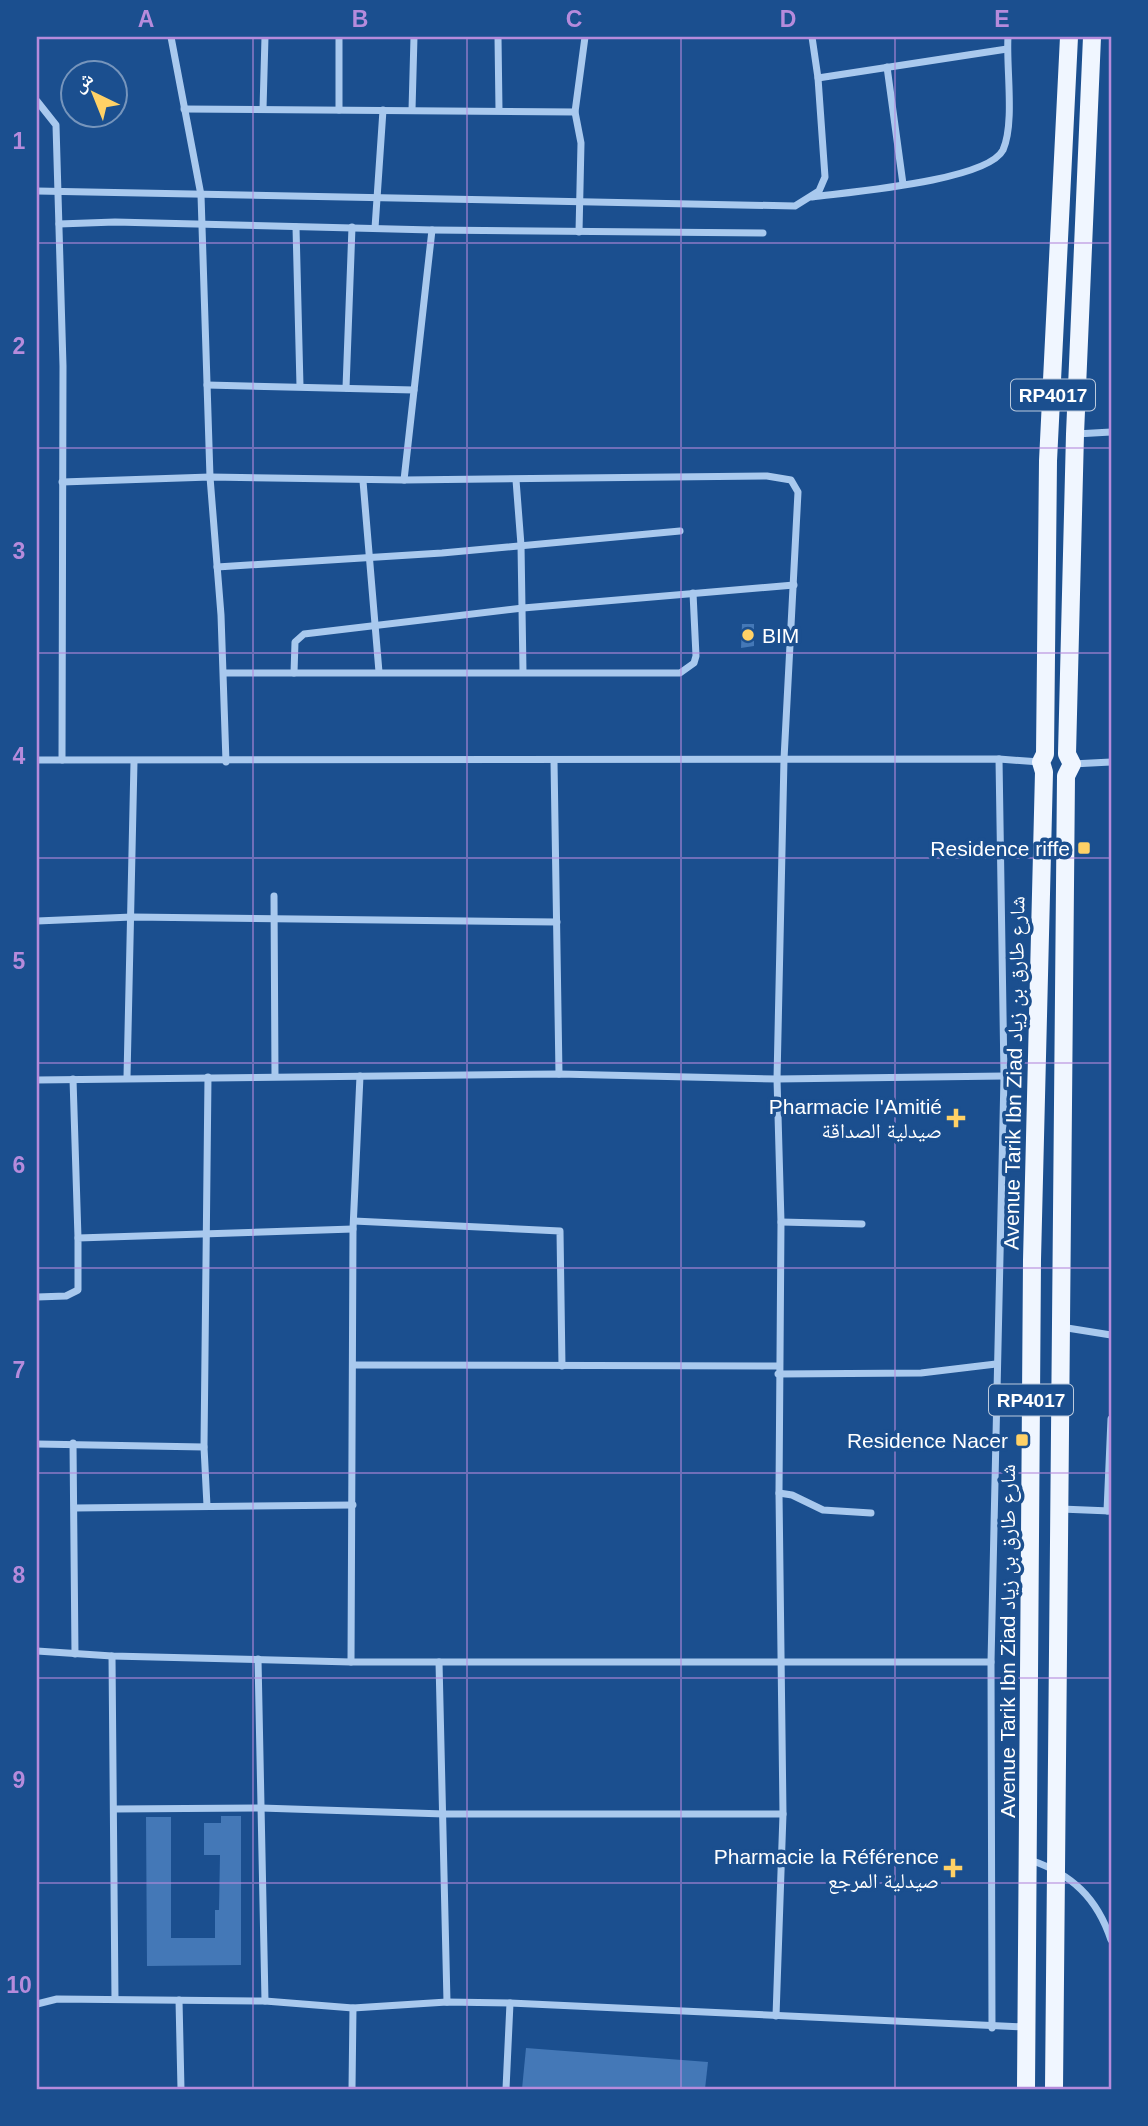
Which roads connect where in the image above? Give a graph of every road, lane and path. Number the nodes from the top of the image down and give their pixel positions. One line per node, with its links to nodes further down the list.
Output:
1 (171, 37): 15 (street)
2 (265, 37): 16 (street)
3 (339, 37): 17 (street)
4 (414, 37): 19 (street)
5 (498, 37): 20 (street)
6 (585, 37): 21 (street)
7 (812, 37): 13 (street)
8 (1008, 37): 11 (street)
9 (1069, 37): 68 (main road, Avenue Tarik Ibn Ziad شارع طارق بن زياد / RP4017)
10 (1092, 37): 42 (main road, RP4017)
11 (1007, 50): 12 (street); 22 (street)
12 (887, 67): 13 (street); 22 (street)
13 (818, 78): 27 (street)
14 (37, 101): 23 (street)
15 (184, 109): 16 (street); 25 (street)
16 (263, 109): 17 (street)
17 (339, 110): 18 (street)
18 (383, 110): 19 (street); 26 (street)
19 (412, 110): 20 (street)
20 (499, 110): 21 (street)
21 (575, 112): 28 (street)
22 (903, 184): 27 (street)
23 (57, 190): 24 (street); 25 (street); 30 (street)
24 (37, 191)
25 (201, 195): 26 (street); 29 (street)
26 (376, 197): 28 (street); 33 (street)
27 (811, 198): 28 (street)
28 (580, 203): 35 (street)
29 (203, 223): 30 (street); 32 (street); 37 (street)
30 (59, 224): 47 (street)
31 (352, 227): 32 (street); 33 (street); 39 (street)
32 (296, 228): 38 (street)
33 (375, 228): 34 (street)
34 (432, 230): 35 (street); 40 (street)
35 (579, 232): 36 (street)
36 (762, 233)
37 (207, 385): 38 (street); 43 (street)
38 (300, 386): 39 (street)
39 (346, 388): 40 (street)
40 (414, 390): 44 (street)
41 (1111, 432): 42 (street)
42 (1075, 434): 69 (main road, RP4017)
43 (210, 477): 46 (street); 47 (street); 51 (street)
44 (404, 480): 45 (street); 46 (street)
45 (516, 480): 49 (street); 52 (street)
46 (363, 481): 50 (street)
47 (62, 482): 63 (street)
48 (680, 531): 49 (street)
49 (522, 545): 50 (street); 54 (street)
50 (370, 558): 51 (street); 55 (street)
51 (217, 567): 58 (street)
52 (794, 584): 53 (street); 60 (street)
53 (692, 593): 54 (street); 57 (street)
54 (523, 608): 55 (street); 57 (street)
55 (374, 624): 56 (street); 59 (street)
56 (379, 672): 57 (street); 59 (street)
57 (523, 672)
58 (224, 673): 59 (street); 66 (street)
59 (294, 673)
60 (784, 759): 61 (street); 64 (street); 82 (street)
61 (999, 759): 68 (street); 78 (street)
62 (37, 760): 63 (street)
63 (62, 760): 65 (street)
64 (554, 761): 66 (street); 74 (street)
65 (134, 762): 66 (street); 71 (street)
66 (226, 762)
67 (1111, 762): 69 (street)
68 (1043, 763): 69 (main road); 69 (main road); 119 (main road, Avenue Tarik Ibn Ziad شارع طارق بن زياد / RP4017)
69 (1068, 764): 90 (main road, RP4017)
70 (274, 896): 72 (street)
71 (132, 917): 72 (street); 73 (street); 79 (street)
72 (274, 919): 74 (street); 76 (street)
73 (37, 921)
74 (557, 922): 75 (street)
75 (559, 1074): 77 (street); 82 (street)
76 (275, 1076): 77 (street); 80 (street)
77 (360, 1076): 86 (street)
78 (1004, 1076): 82 (street); 92 (street)
79 (127, 1077): 80 (street); 81 (street)
80 (208, 1077): 87 (street)
81 (73, 1079): 83 (street); 88 (street)
82 (776, 1079): 84 (street)
83 (37, 1080)
84 (781, 1222): 85 (street); 95 (street)
85 (862, 1224)
86 (354, 1225): 87 (street); 93 (street); 94 (street)
87 (205, 1234): 88 (street); 99 (street)
88 (78, 1238): 89 (street)
89 (37, 1297)
90 (1060, 1327): 91 (street); 104 (main road, RP4017)
91 (1111, 1335)
92 (996, 1364): 95 (street); 113 (street)
93 (353, 1365): 94 (street); 101 (street)
94 (562, 1366): 95 (street)
95 (778, 1370): 100 (street)
96 (1111, 1419): 105 (street)
97 (73, 1443): 98 (street); 99 (street); 103 (street)
98 (37, 1444)
99 (204, 1447): 102 (street)
100 (779, 1493): 106 (street); 114 (street)
101 (353, 1504): 102 (street); 111 (street)
102 (207, 1506): 103 (street)
103 (75, 1508): 108 (street)
104 (1061, 1509): 105 (street); 120 (main road, RP4017)
105 (1109, 1511)
106 (871, 1513)
107 (37, 1651): 108 (street)
108 (75, 1654): 109 (street)
109 (112, 1656): 110 (street); 116 (street)
110 (258, 1659): 111 (street); 115 (street)
111 (351, 1662): 112 (street)
112 (439, 1662): 114 (street); 117 (street)
113 (990, 1662): 114 (street); 131 (street)
114 (780, 1663): 118 (street)
115 (261, 1808): 116 (street); 117 (street); 124 (street)
116 (115, 1809): 122 (street)
117 (444, 1814): 118 (street); 125 (street)
118 (783, 1814): 129 (street)
119 (1030, 1859): 120 (street); 130 (main road, Avenue Tarik Ibn Ziad شارع طارق بن زياد / RP4017)
120 (1057, 1869): 121 (street); 136 (main road, RP4017)
121 (1111, 1940)
122 (115, 2000): 123 (street); 127 (street)
123 (179, 2000): 124 (street); 132 (street)
124 (265, 2001): 128 (street)
125 (447, 2002): 126 (street); 128 (street)
126 (510, 2003): 129 (street); 134 (street)
127 (37, 2004)
128 (353, 2008): 133 (street)
129 (776, 2016): 131 (street)
130 (1029, 2027): 131 (street); 135 (main road, Avenue Tarik Ibn Ziad شارع طارق بن زياد / RP4017)
131 (992, 2028)
132 (181, 2089)
133 (352, 2089)
134 (506, 2089)
135 (1026, 2089)
136 (1054, 2089)

